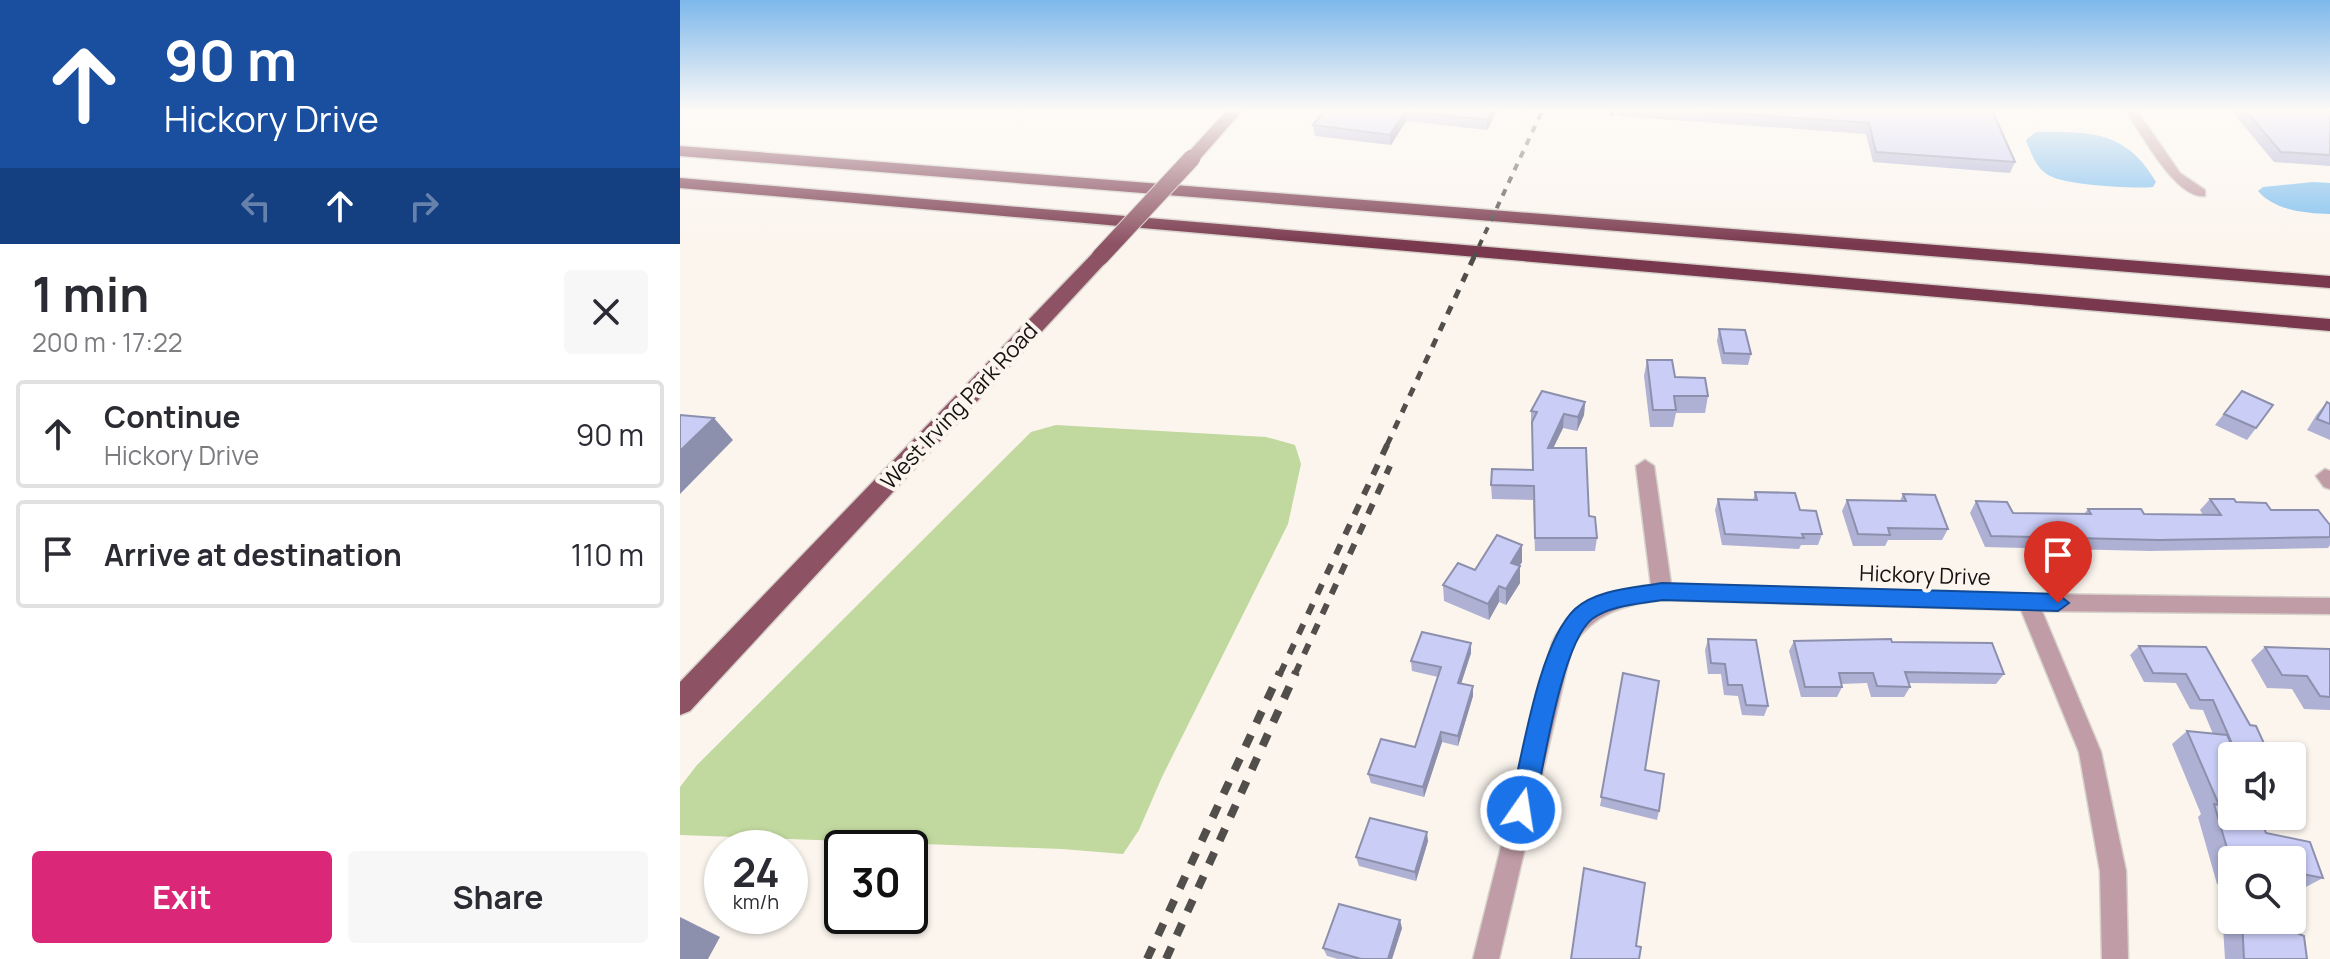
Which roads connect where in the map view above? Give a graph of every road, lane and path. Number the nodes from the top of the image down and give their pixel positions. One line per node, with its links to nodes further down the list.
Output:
1 (714, 154): 7 (highway)
2 (852, 154): 7 (highway)
3 (1196, 154): 16 (main road, West Irving Park Road, bridge)
4 (2161, 154): 6 (street)
5 (680, 183): 9 (highway)
6 (2200, 193)
7 (1256, 197): 8 (highway)
8 (2330, 282)
9 (1971, 295): 10 (highway); 11 (highway)
10 (2330, 325)
11 (2330, 341)
12 (1645, 466): 13 (street)
13 (1662, 592): 14 (street, Hickory Drive); 17 (street, Hickory Drive)
14 (2028, 602): 15 (street, Hickory Drive); 18 (street)
15 (2330, 606)
16 (680, 702)
17 (1486, 959)
18 (2115, 959)

